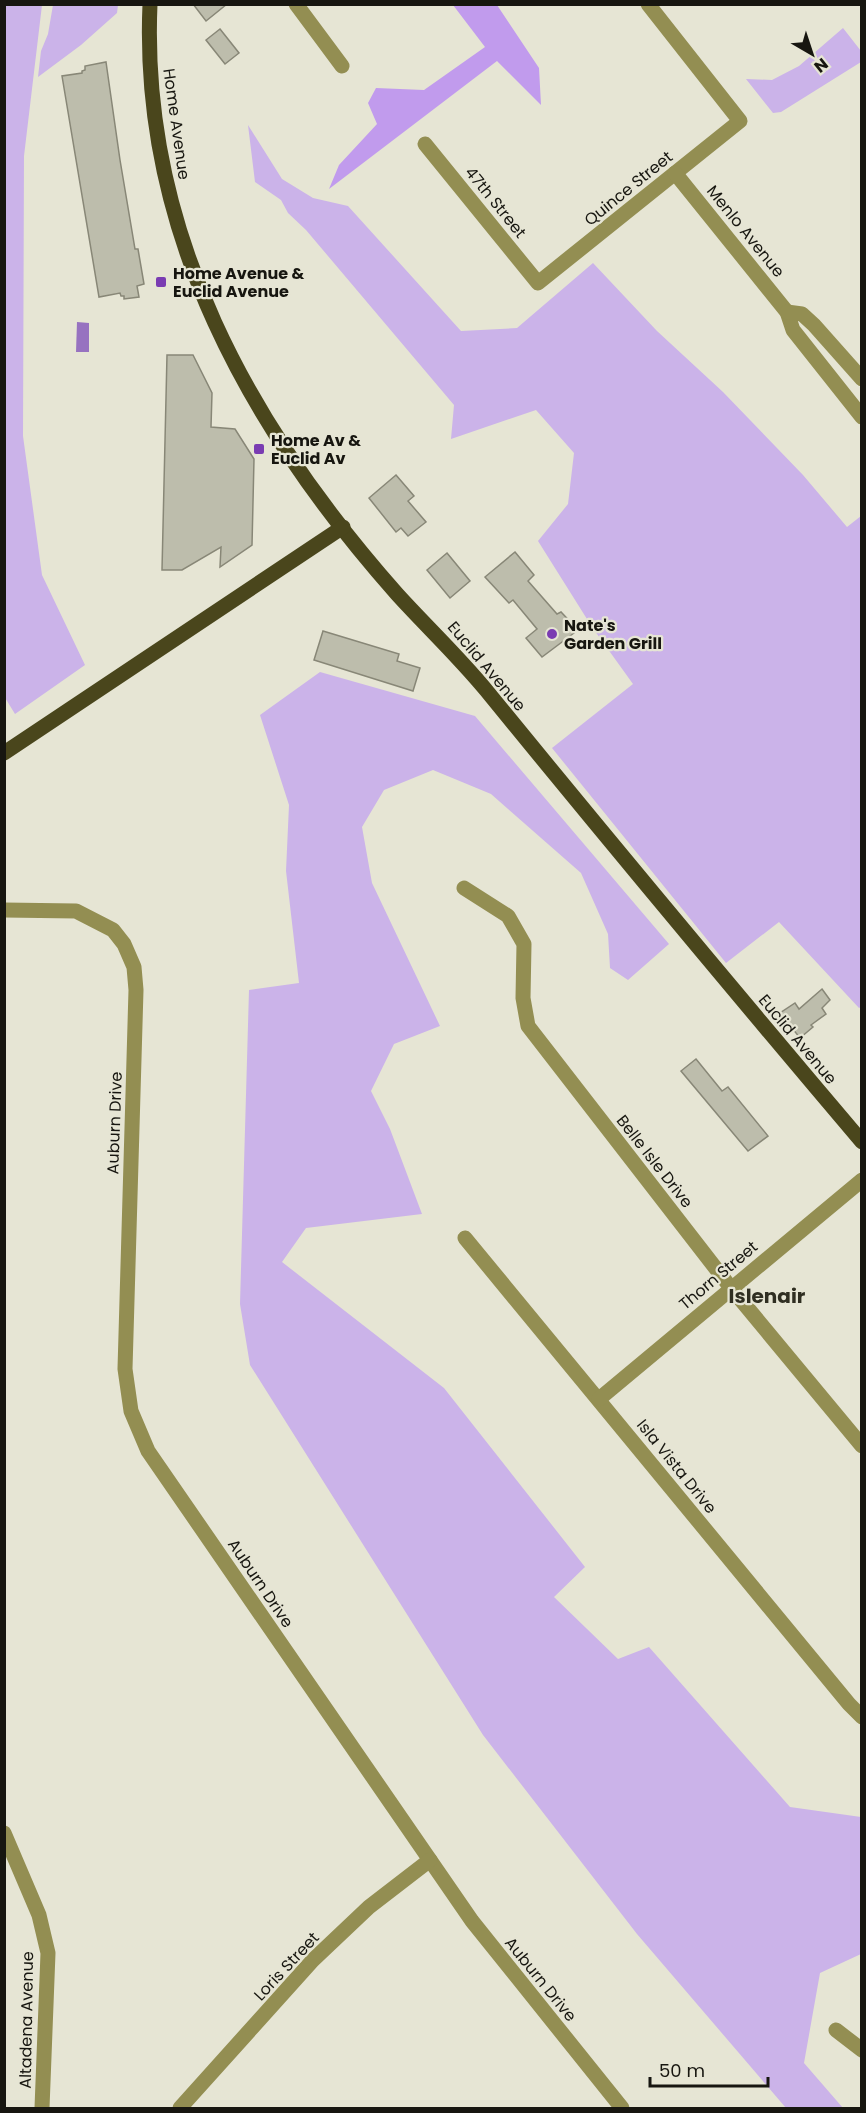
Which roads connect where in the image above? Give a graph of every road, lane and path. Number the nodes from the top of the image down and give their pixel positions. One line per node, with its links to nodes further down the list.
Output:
1 (150, 4): 11 (main road, Home Avenue)
2 (296, 4): 4 (street)
3 (648, 4): 6 (street, Quince Street)
4 (342, 66)
5 (425, 144): 7 (street, 47th Street)
6 (675, 173): 7 (street, Quince Street); 8 (street, Menlo Avenue)
7 (538, 283)
8 (788, 312): 9 (street, Menlo Avenue); 10 (street, Menlo Avenue)
9 (861, 379)
10 (861, 417)
11 (343, 527): 12 (main road); 15 (main road, Euclid Avenue)
12 (4, 753)
13 (464, 888): 18 (street, Belle Isle Drive)
14 (4, 910): 23 (street, Auburn Drive)
15 (861, 1142)
16 (861, 1180): 18 (street, Thorn Street)
17 (465, 1238): 19 (street, Isla Vista Drive)
18 (731, 1288): 19 (street, Thorn Street); 20 (street, Belle Isle Drive)
19 (599, 1399): 21 (street, Isla Vista Drive)
20 (861, 1446)
21 (861, 1717)
22 (4, 1833): 26 (street, Altadena Avenue)
23 (430, 1860): 27 (street, Loris Street); 28 (street, Auburn Drive)
24 (836, 2030): 25 (street)
25 (861, 2050)
26 (42, 2109)
27 (180, 2109)
28 (622, 2109)

